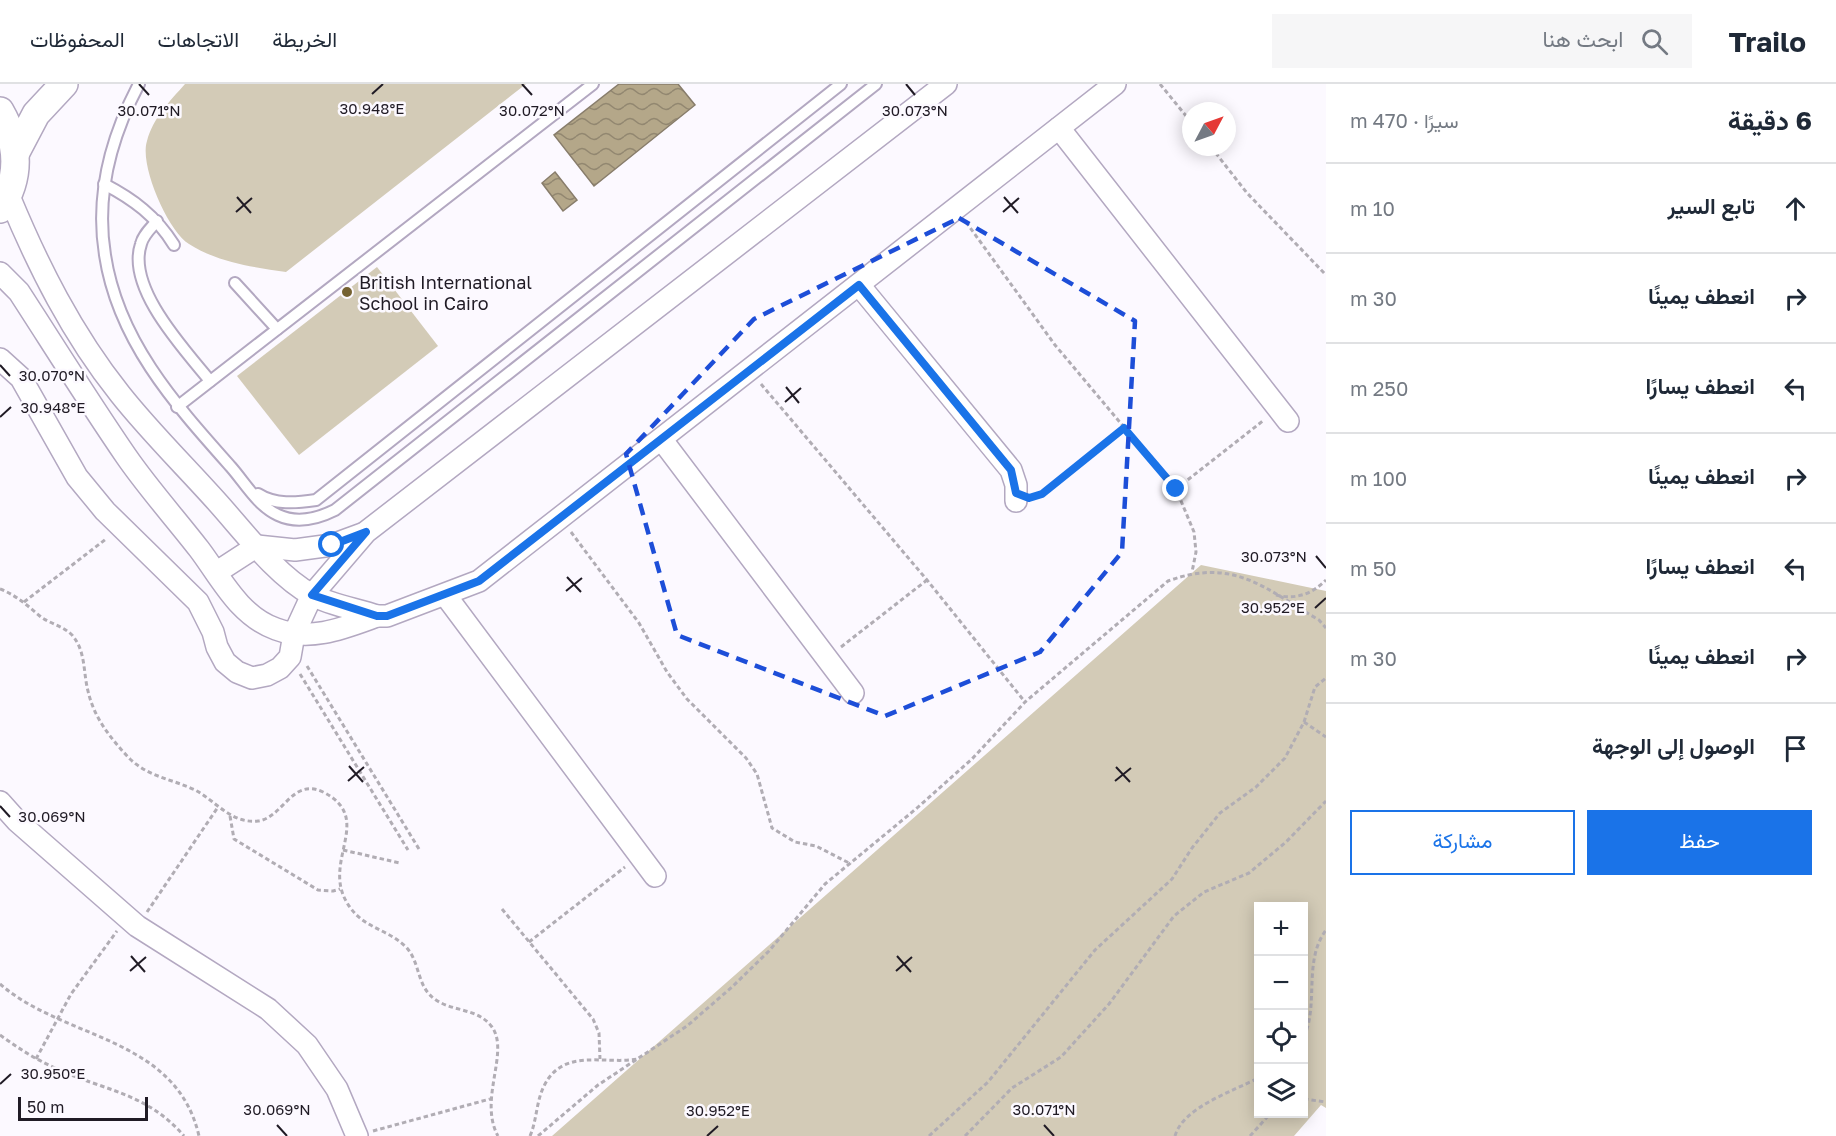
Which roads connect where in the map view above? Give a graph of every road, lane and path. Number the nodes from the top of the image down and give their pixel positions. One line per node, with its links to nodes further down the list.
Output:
1 (64, 84): 12 (street)
2 (139, 84): 14 (lane)
3 (593, 84): 23 (lane)
4 (841, 84): 36 (lane)
5 (876, 84): 38 (lane)
6 (946, 84): 42 (street)
7 (1115, 84): 11 (street)
8 (1160, 84): 10 (path)
9 (0, 111): 12 (street)
10 (1182, 111)
11 (1059, 128): 16 (street); 28 (street)
12 (16, 152): 15 (street)
13 (1217, 156): 20 (path)
14 (104, 184): 17 (lane); 27 (lane)
15 (4, 203): 30 (street)
16 (956, 209): 22 (street); 29 (path)
17 (157, 221): 18 (lane); 26 (lane)
18 (174, 245)
19 (0, 273): 32 (street)
20 (1326, 275)
21 (235, 283): 23 (lane)
22 (859, 285): 25 (street); 35 (street)
23 (277, 329): 26 (lane)
24 (0, 358): 41 (street)
25 (750, 371): 31 (street); 46 (path)
26 (210, 381): 27 (lane)
27 (177, 407): 33 (lane)
28 (1283, 415): 34 (path)
29 (1124, 428): 34 (path); 35 (path)
30 (155, 436): 32 (street); 43 (street)
31 (662, 440): 39 (street); 56 (street)
32 (127, 457): 44 (street)
33 (250, 489): 37 (lane); 40 (lane)
34 (1176, 489): 45 (path)
35 (1016, 497)
36 (316, 500): 37 (lane); 38 (lane)
37 (290, 502): 40 (lane)
38 (323, 516): 40 (lane)
39 (561, 519): 51 (street); 71 (path)
40 (292, 520)
41 (121, 527): 52 (path); 55 (street)
42 (366, 532): 43 (street); 50 (street)
43 (257, 546): 44 (street); 50 (street)
44 (217, 572): 55 (street)
45 (1192, 572): 49 (path); 59 (path)
46 (927, 580): 56 (path); 59 (path)
47 (1326, 580): 49 (path)
48 (0, 590): 52 (path)
49 (1270, 593): 54 (path)
50 (312, 595): 53 (street); 55 (street)
51 (446, 596): 53 (street); 69 (street)
52 (24, 602): 64 (path)
53 (377, 616): 55 (street)
54 (1326, 628)
55 (292, 645): 66 (path); 68 (path)
56 (826, 658): 58 (street)
57 (1326, 678): 60 (path)
58 (853, 693)
59 (1025, 702): 71 (path)
60 (1304, 722): 61 (path); 96 (path)
61 (1326, 737)
62 (1326, 801): 97 (path)
63 (0, 802): 75 (street)
64 (218, 807): 65 (path); 75 (path)
65 (230, 816): 67 (path); 73 (path)
66 (419, 849)
67 (343, 850): 70 (path); 73 (path)
68 (408, 850)
69 (640, 855): 72 (street); 77 (path)
70 (400, 863)
71 (850, 864): 82 (path)
72 (655, 876)
73 (341, 889): 86 (path)
74 (502, 909): 77 (path)
75 (132, 922): 79 (path); 92 (street)
76 (1326, 930): 80 (path)
77 (529, 942): 84 (path)
78 (0, 984): 79 (path)
79 (57, 1019): 83 (path); 91 (path)
80 (1308, 1022)
81 (0, 1035): 83 (path)
82 (641, 1058): 84 (path); 95 (path)
83 (36, 1059): 90 (path)
84 (600, 1059): 94 (path)
85 (1254, 1080): 98 (path)
86 (490, 1099): 92 (path); 93 (path)
87 (1308, 1100): 88 (path)
88 (1326, 1102)
89 (1266, 1118): 99 (path)
90 (184, 1136)
91 (199, 1136)
92 (357, 1136)
93 (498, 1136)
94 (530, 1136)
95 (538, 1136)
96 (929, 1136)
97 (965, 1136)
98 (1175, 1136)
99 (1251, 1136)

